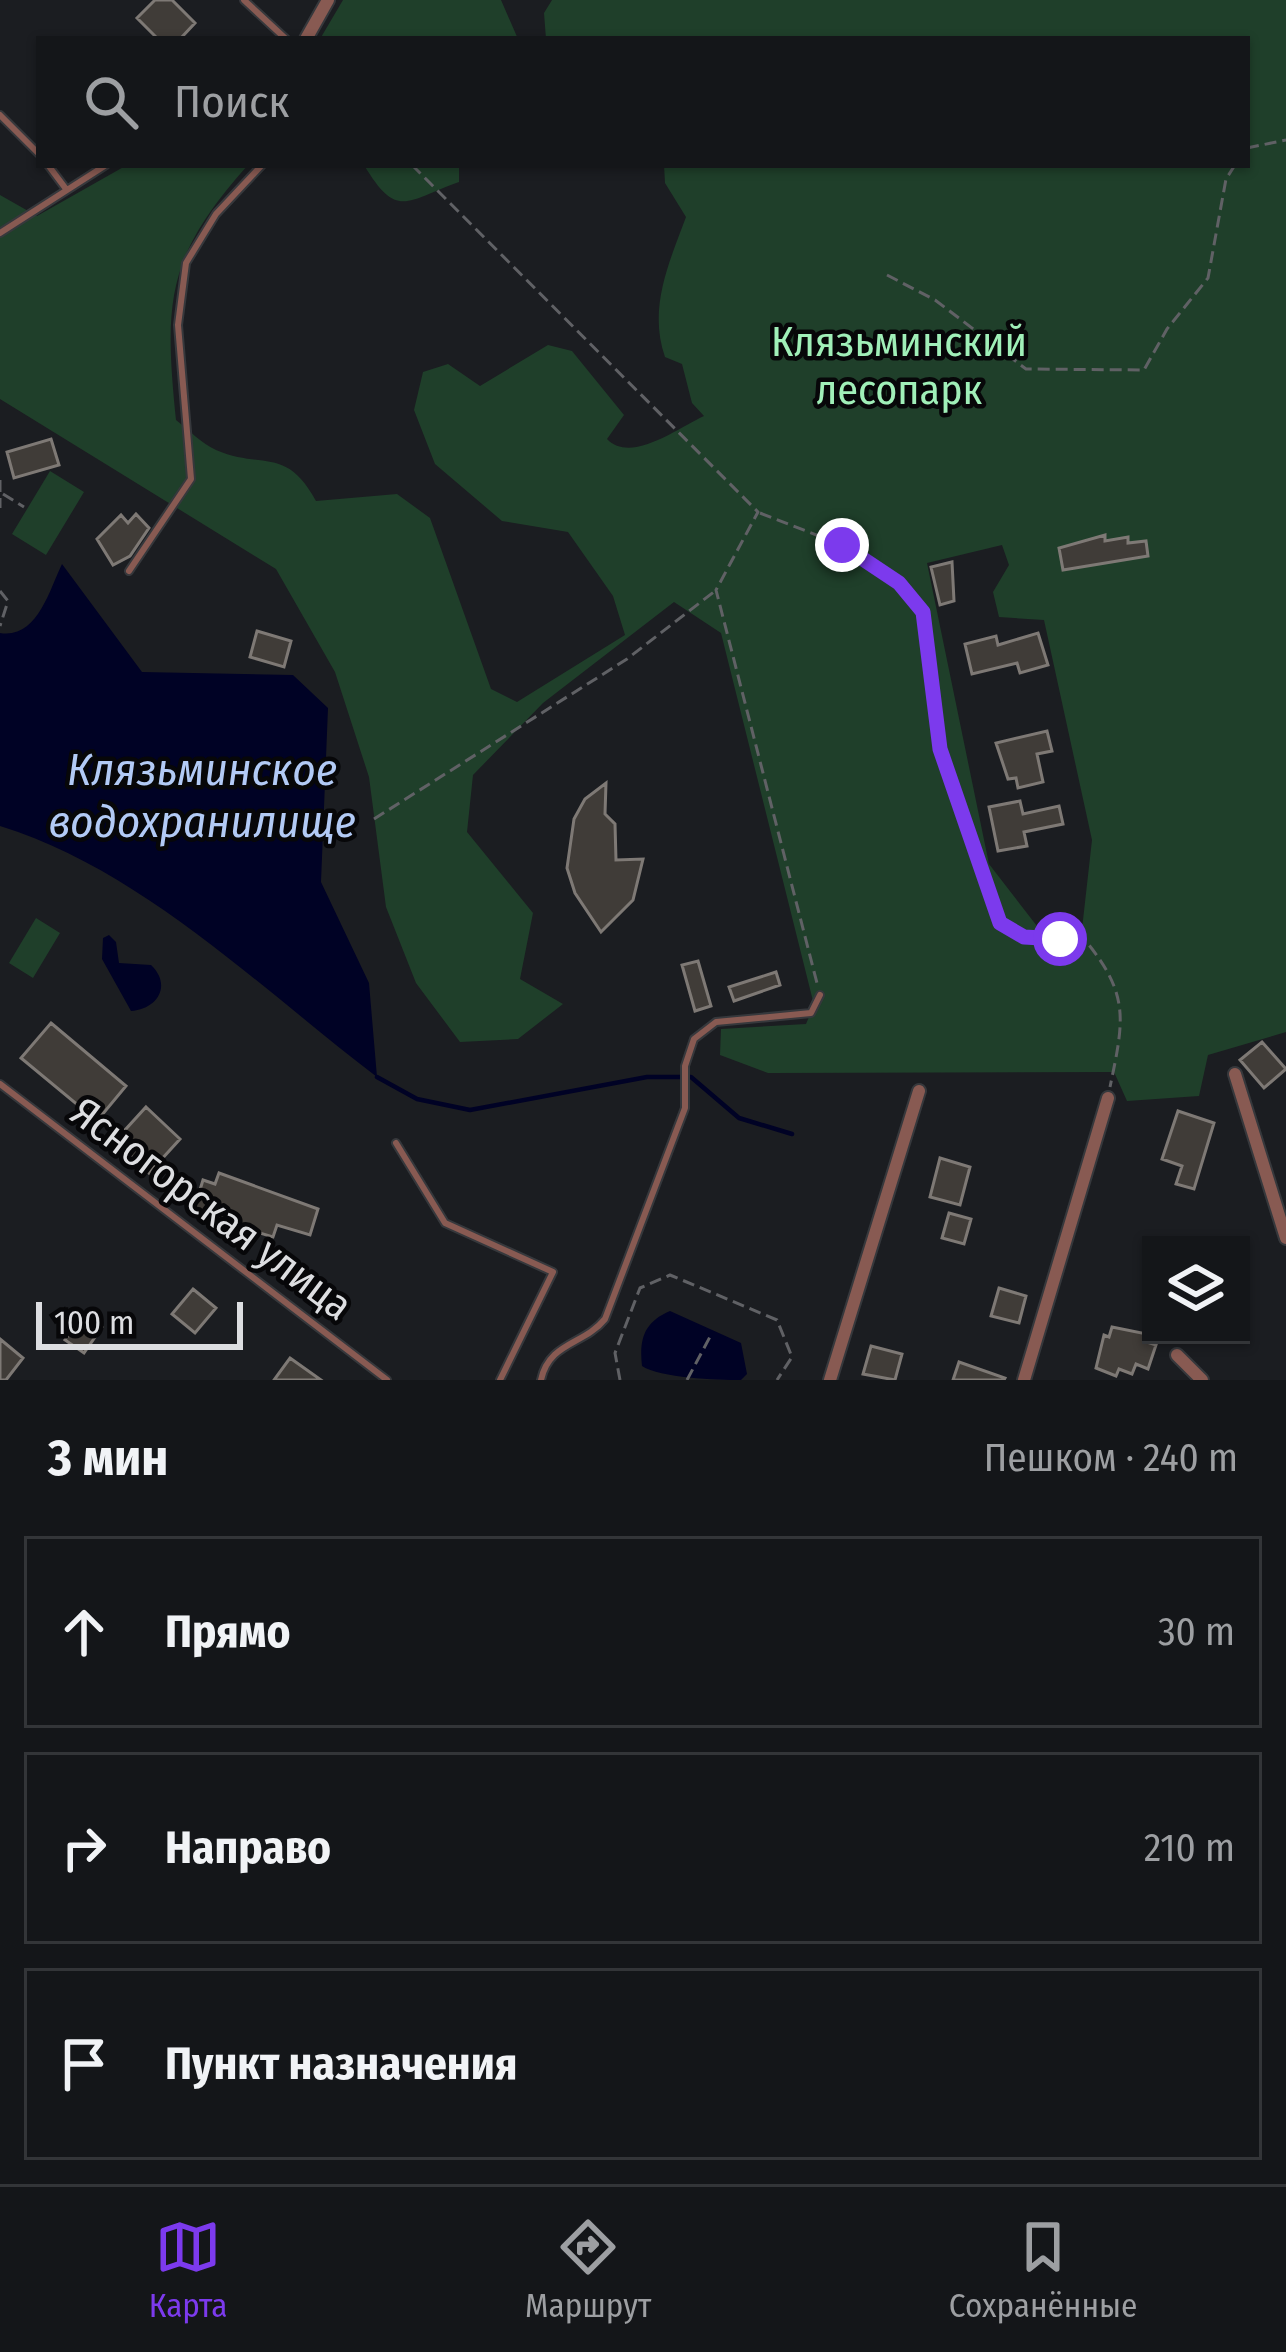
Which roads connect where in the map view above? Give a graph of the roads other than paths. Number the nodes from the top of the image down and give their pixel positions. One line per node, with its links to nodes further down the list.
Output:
1 (244, 0): 3 (lane)
2 (328, 0): 4 (street)
3 (283, 36)
4 (308, 36)
5 (0, 115): 6 (lane)
6 (36, 151)
7 (50, 168): 10 (lane)
8 (101, 168): 10 (lane)
9 (259, 168): 12 (lane)
10 (66, 189): 11 (lane)
11 (0, 232)
12 (129, 571)
13 (820, 995): 23 (lane)
14 (1234, 1074): 19 (street)
15 (0, 1084): 21 (lane, Ясногорская улица)
16 (919, 1091): 24 (street)
17 (1108, 1098): 25 (street)
18 (396, 1143): 22 (lane)
19 (1286, 1238)
20 (1177, 1355): 26 (street)
21 (387, 1380)
22 (500, 1380)
23 (542, 1380)
24 (830, 1380)
25 (1024, 1380)
26 (1202, 1380)

